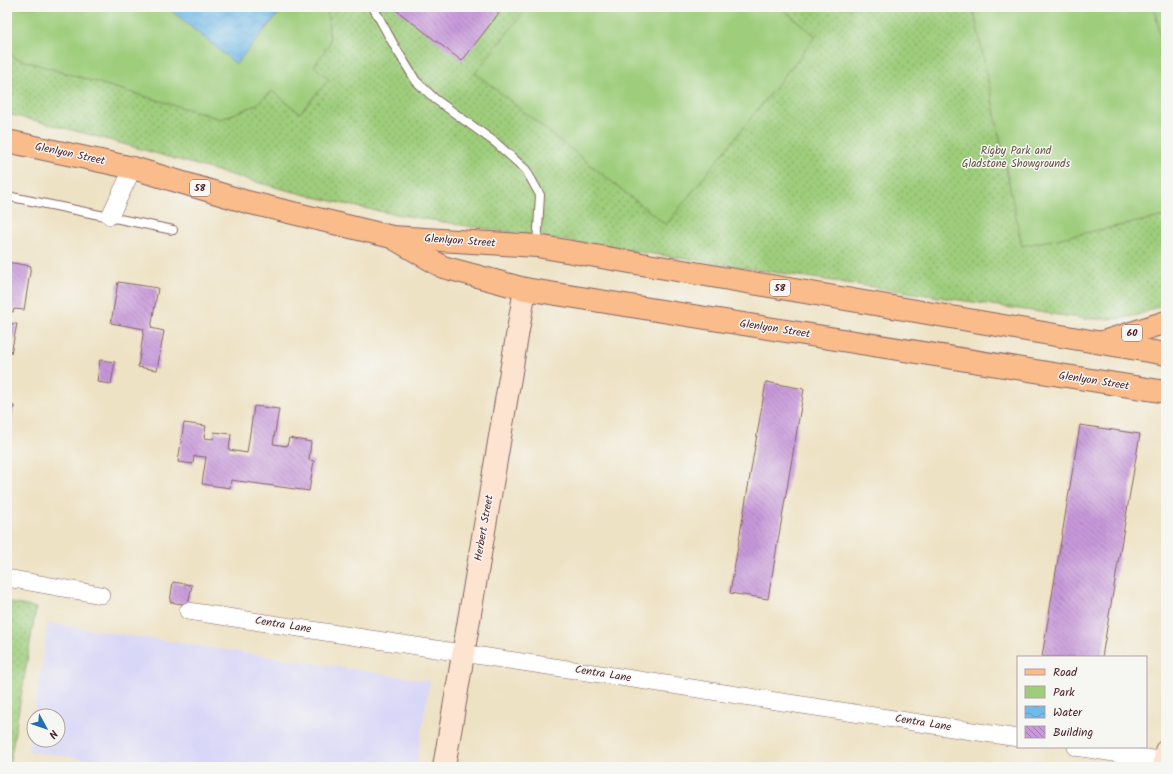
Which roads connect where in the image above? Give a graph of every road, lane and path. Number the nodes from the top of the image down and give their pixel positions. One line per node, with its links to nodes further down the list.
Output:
1 (374, 7): 8 (lane)
2 (7, 141): 3 (main road, Glenlyon Street / 58)
3 (133, 168): 5 (street); 7 (main road, Glenlyon Street / 58)
4 (7, 196): 5 (lane)
5 (110, 216): 6 (lane)
6 (173, 230)
7 (392, 237): 8 (main road, Glenlyon Street / 58); 9 (main road, Glenlyon Street / 58)
8 (536, 246): 11 (main road, Glenlyon Street / 58)
9 (525, 289): 13 (main road, Glenlyon Street / 58); 17 (street, Herbert Street)
10 (1166, 322): 11 (main road, 60)
11 (1098, 343): 12 (main road, Glenlyon Street / 58)
12 (1166, 354)
13 (1166, 392)
14 (7, 578): 15 (street)
15 (101, 595)
16 (188, 611): 17 (street, Centra Lane)
17 (463, 652): 18 (street, Centra Lane); 21 (street, Herbert Street)
18 (1017, 738)
19 (1083, 748): 20 (street)
20 (1165, 760)
21 (444, 767)

